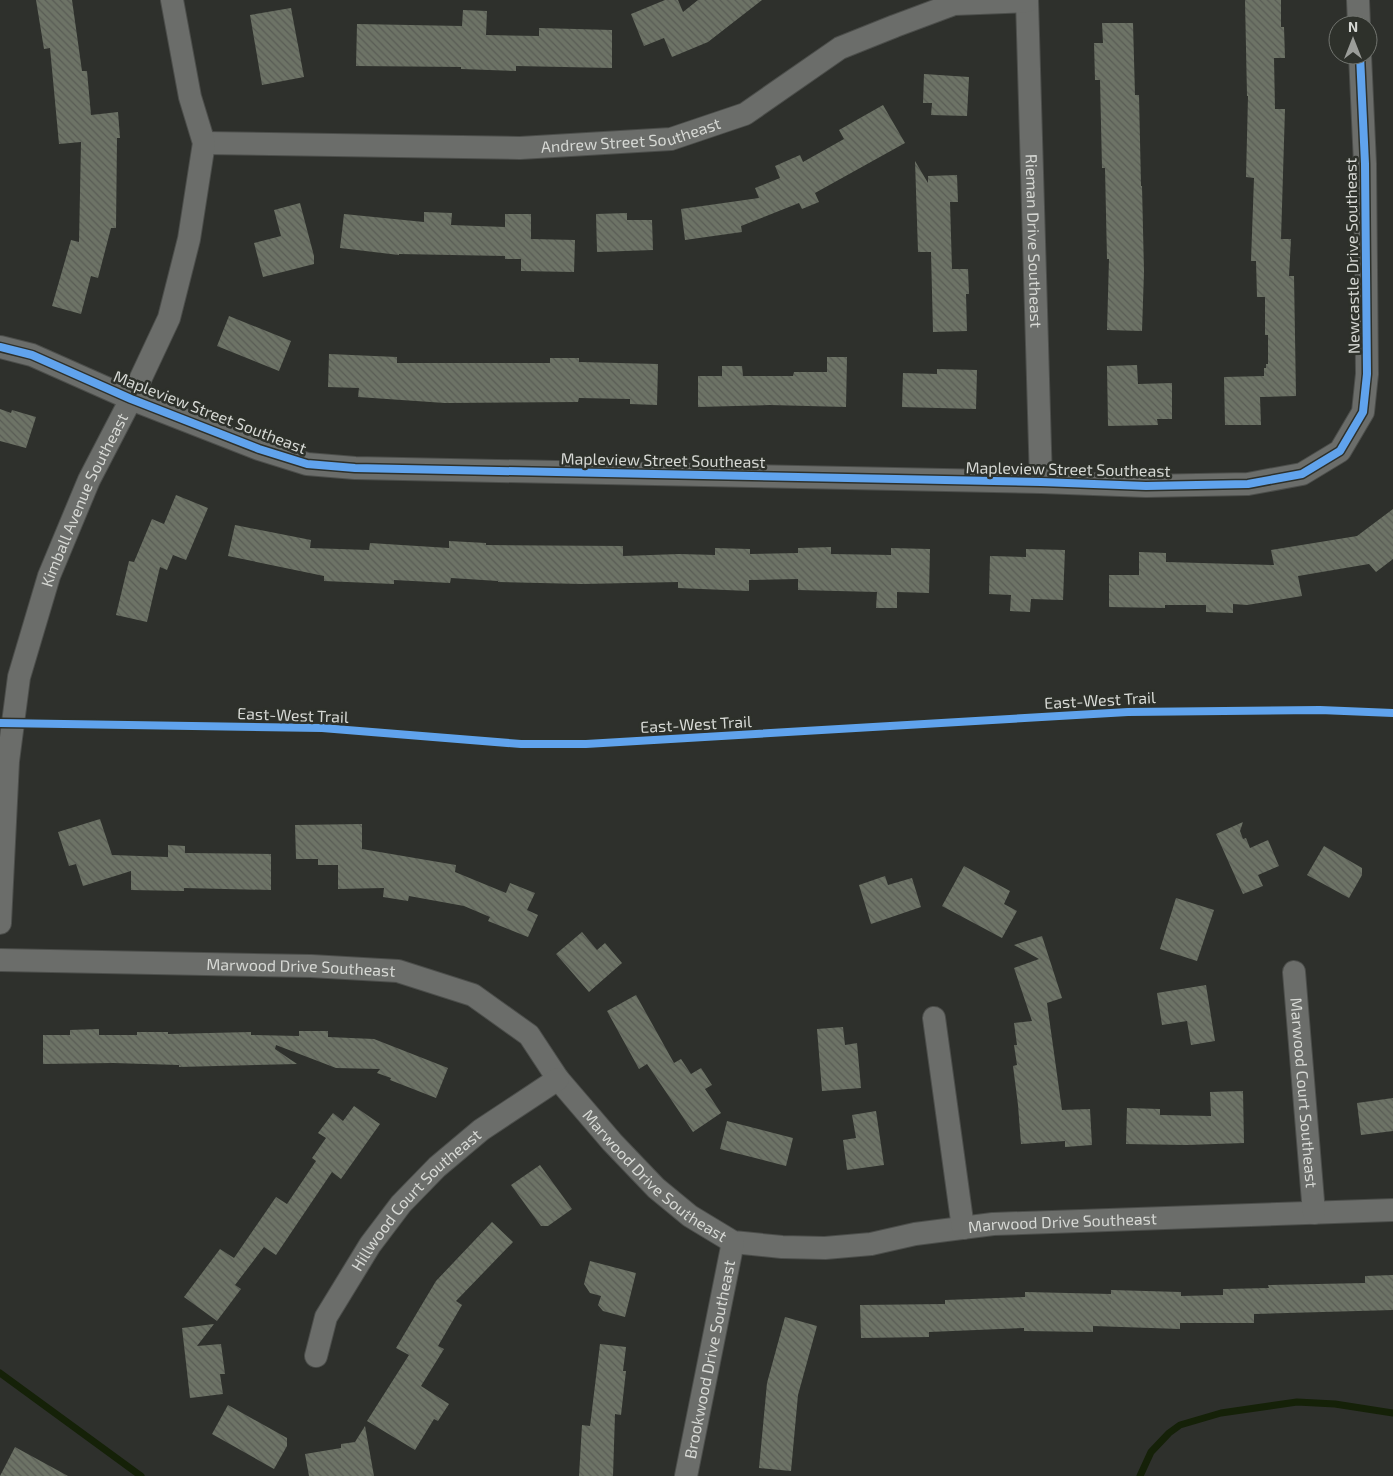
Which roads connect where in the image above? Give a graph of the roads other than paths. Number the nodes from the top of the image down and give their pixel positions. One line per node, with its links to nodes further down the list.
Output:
1 (172, 0): 6 (street, Kimball Avenue Southeast)
2 (1358, 0): 4 (street)
3 (1027, 1): 6 (street, Andrew Street Southeast); 10 (street, Rieman Drive Southeast)
4 (1359, 15)
5 (1360, 65): 9 (street, Newcastle Drive Southeast)
6 (204, 143): 8 (street, Kimball Avenue Southeast)
7 (0, 347): 8 (street, Mapleview Street Southeast)
8 (131, 399): 10 (street, Mapleview Street Southeast); 11 (street, Kimball Avenue Southeast)
9 (1340, 451): 10 (street, Mapleview Street Southeast)
10 (1041, 482)
11 (0, 924)
12 (0, 960): 15 (street, Marwood Drive Southeast)
13 (1294, 972): 17 (street, Marwood Court Southeast)
14 (934, 1018): 18 (street)
15 (558, 1079): 19 (street, Marwood Drive Southeast); 20 (street, Hillwood Court Southeast)
16 (1393, 1210): 17 (street, Marwood Drive Southeast)
17 (1314, 1213): 18 (street, Marwood Drive Southeast)
18 (963, 1228): 19 (street, Marwood Drive Southeast)
19 (734, 1242): 21 (street, Brookwood Drive Southeast)
20 (316, 1356)
21 (686, 1476)

